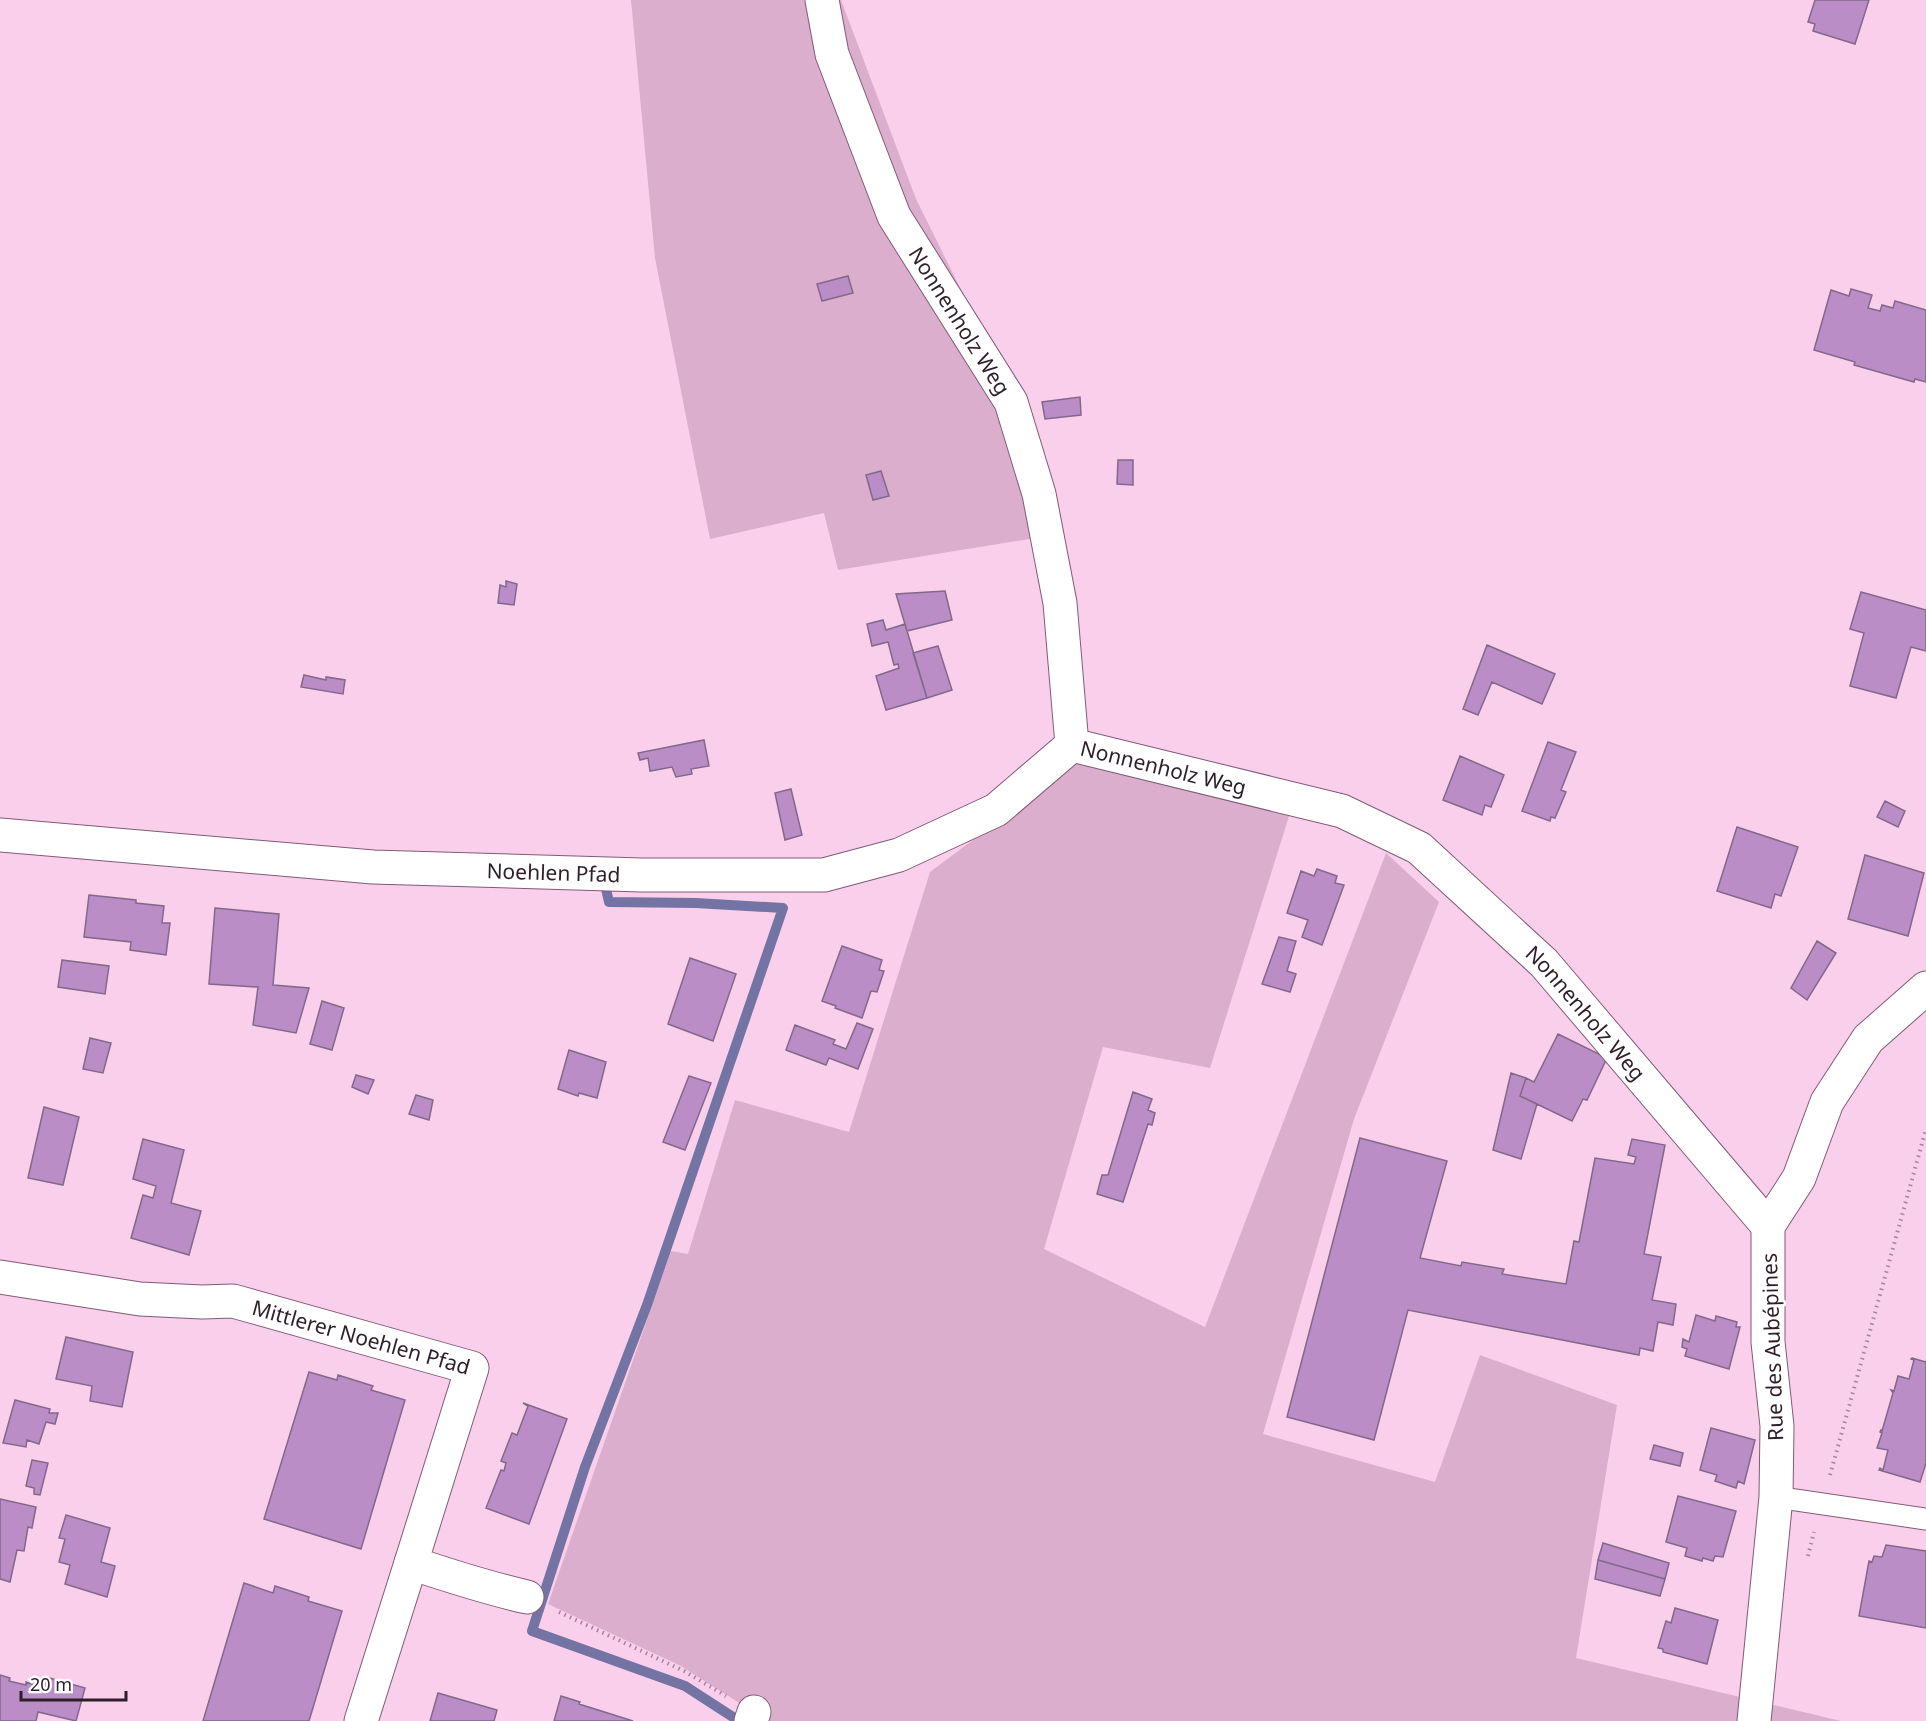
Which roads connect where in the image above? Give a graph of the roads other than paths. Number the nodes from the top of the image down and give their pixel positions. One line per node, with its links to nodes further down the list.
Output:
1 (822, 0): 2 (street, Nonnenholz Weg)
2 (1072, 745): 3 (street, Noehlen Pfad); 5 (street, Nonnenholz Weg)
3 (0, 836)
4 (1926, 988): 5 (street, Rue des Aubépines)
5 (1768, 1226): 7 (street, Rue des Aubépines)
6 (0, 1277): 9 (street, Mittlerer Noehlen Pfad)
7 (1776, 1497): 8 (lane); 12 (street, Rue des Aubépines)
8 (1926, 1519)
9 (411, 1563): 10 (street); 11 (street)
10 (526, 1597)
11 (361, 1721)
12 (1754, 1721)

